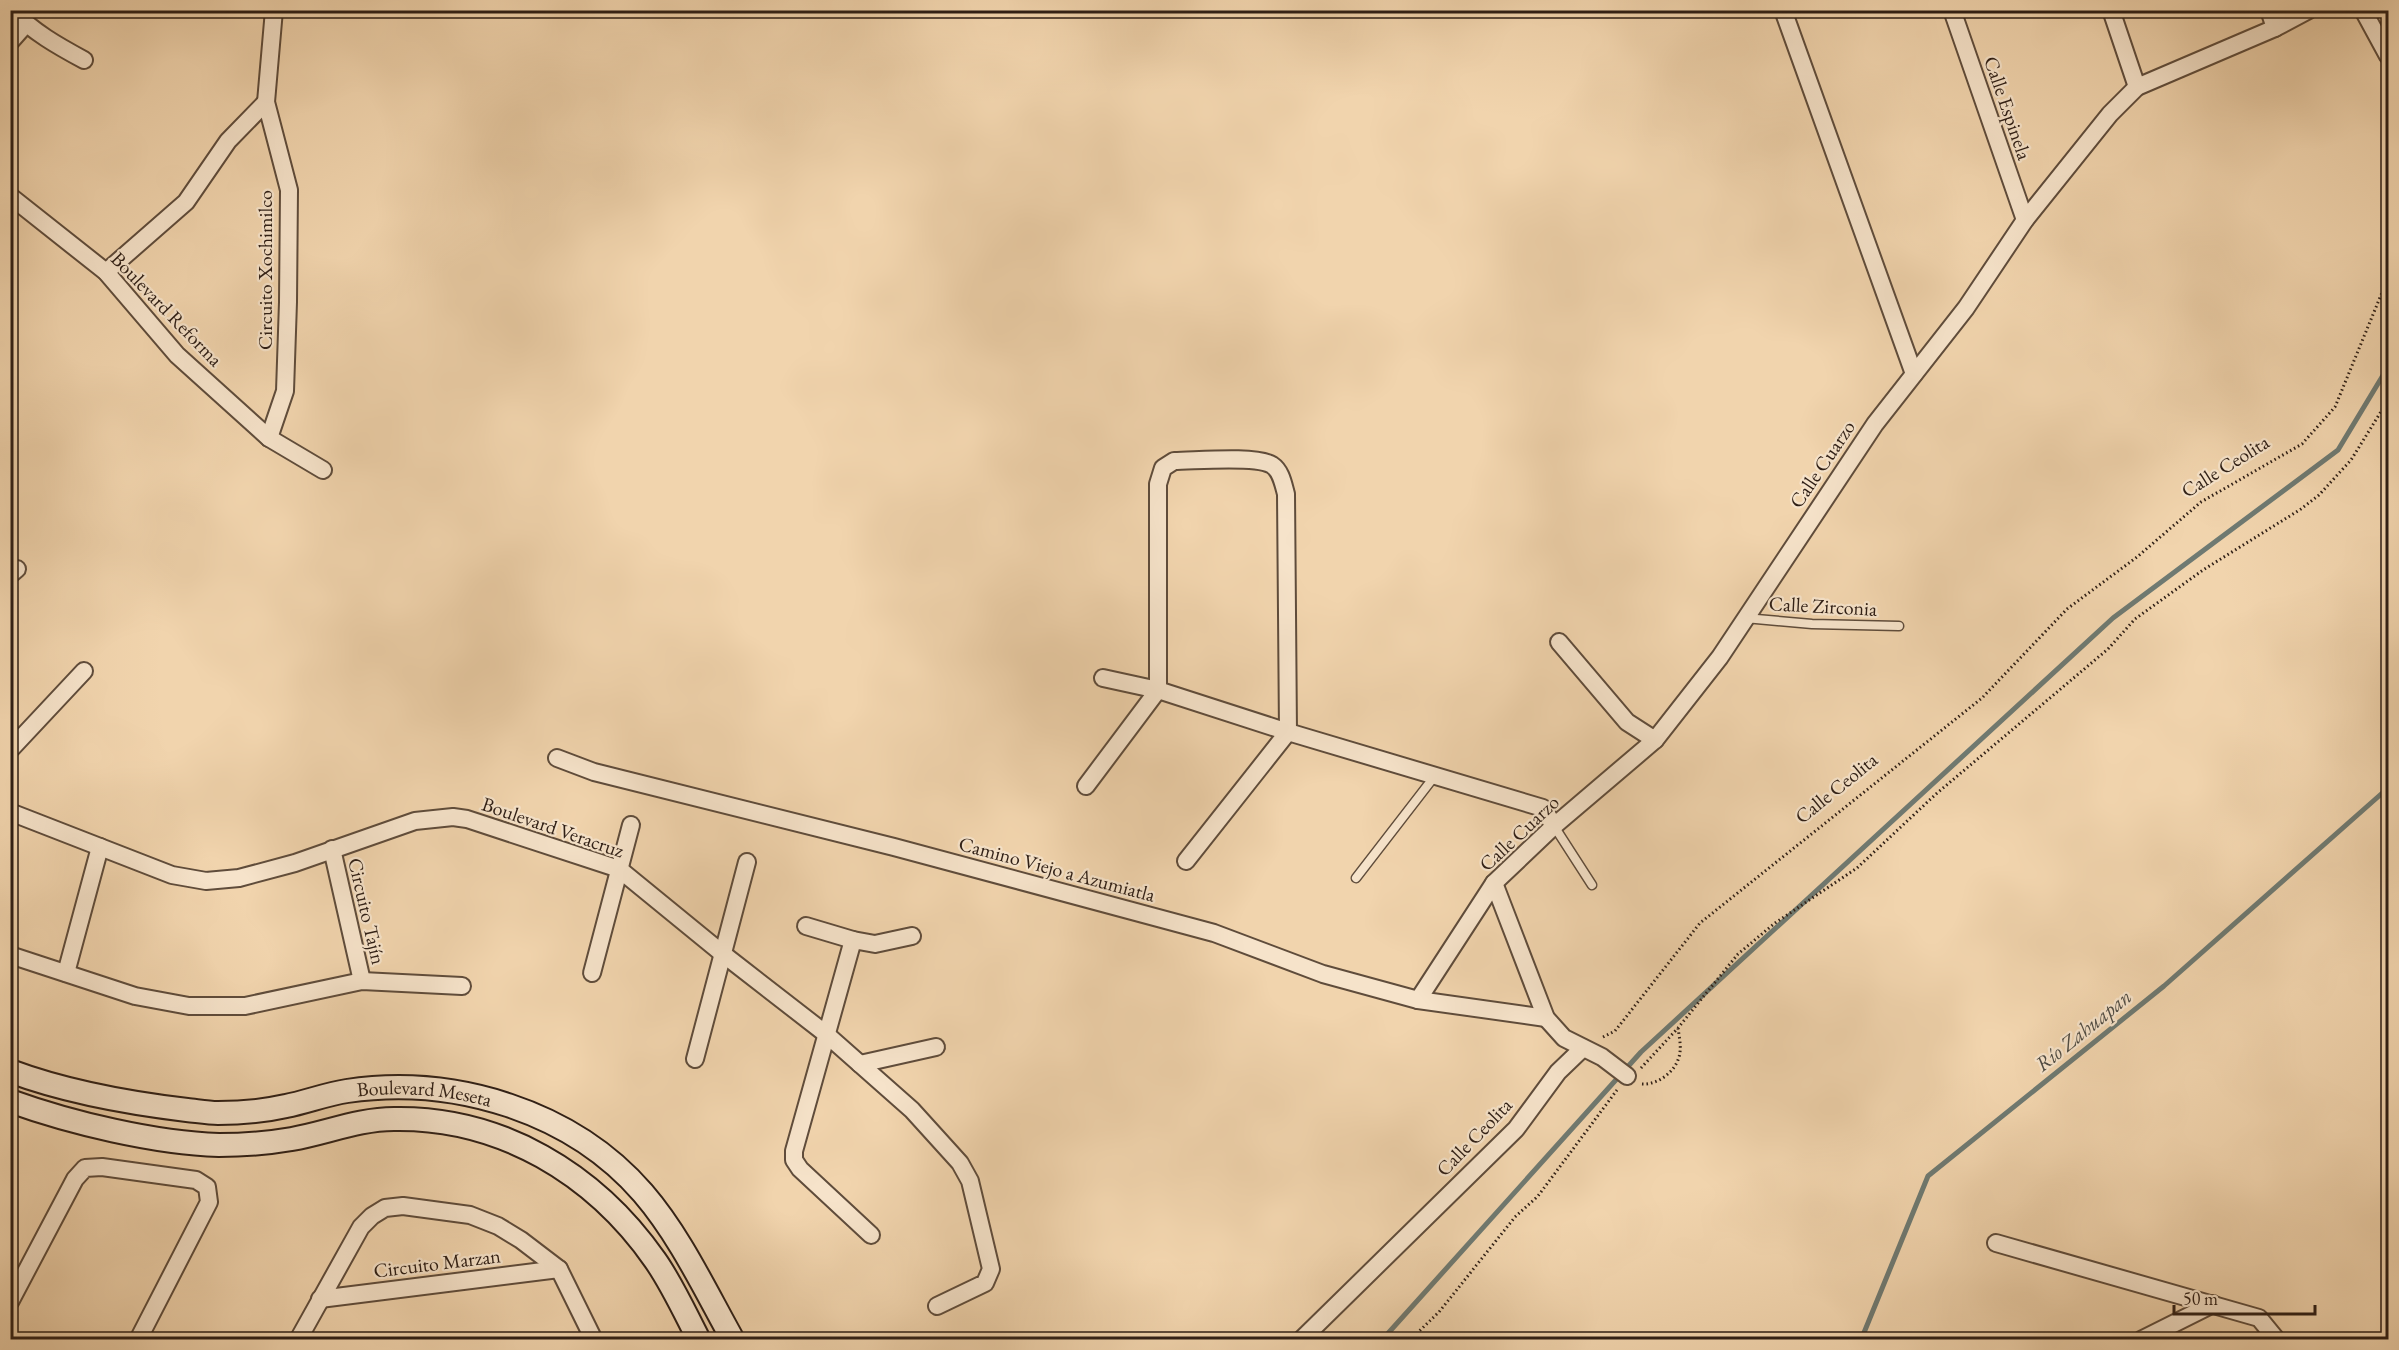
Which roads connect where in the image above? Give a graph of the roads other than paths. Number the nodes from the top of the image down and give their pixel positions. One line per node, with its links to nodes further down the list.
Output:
1 (12, 10): 9 (street)
2 (274, 10): 15 (street, Circuito Xochimilco)
3 (1783, 10): 19 (street)
4 (1952, 10): 17 (street, Calle Espinela)
5 (2111, 10): 14 (street)
6 (2270, 10): 10 (street)
7 (2309, 10): 10 (street, Calle Cuarzo)
8 (2363, 10): 12 (street)
9 (26, 24): 11 (street); 13 (street)
10 (2275, 28): 14 (street, Calle Cuarzo)
11 (10, 42)
12 (2388, 56)
13 (84, 60)
14 (2137, 87): 17 (street, Calle Cuarzo)
15 (266, 102): 18 (street); 20 (street, Circuito Xochimilco)
16 (10, 196): 18 (street, Boulevard Reforma)
17 (2025, 220): 19 (street, Calle Cuarzo)
18 (105, 272): 20 (street, Boulevard Reforma)
19 (1914, 374): 22 (street, Calle Cuarzo)
20 (269, 438): 21 (street, Boulevard Reforma)
21 (323, 470)
22 (1744, 618): 23 (lane, Calle Zirconia); 29 (street, Calle Cuarzo)
23 (1899, 626)
24 (1559, 642): 29 (street)
25 (84, 671): 30 (street)
26 (1102, 678): 27 (street)
27 (1158, 690): 28 (street); 28 (street); 33 (street)
28 (1288, 732): 32 (street); 39 (street)
29 (1655, 740): 36 (street, Calle Cuarzo)
30 (10, 750)
31 (557, 758): 54 (street, Camino Viejo a Azumiatla)
32 (1434, 777): 36 (street); 42 (lane)
33 (1086, 786)
34 (10, 812): 37 (street, Boulevard Veracruz)
35 (631, 825): 41 (street)
36 (1554, 826): 43 (street, Calle Cuarzo); 44 (lane)
37 (100, 847): 38 (street, Boulevard Veracruz); 50 (street)
38 (332, 849): 41 (street, Boulevard Veracruz); 52 (street, Circuito Tajín)
39 (1186, 861)
40 (747, 862): 48 (street)
41 (619, 869): 48 (street, Boulevard Veracruz); 51 (street)
42 (1356, 878)
43 (1494, 883): 54 (street, Calle Cuarzo); 55 (street)
44 (1592, 885)
45 (806, 926): 47 (street)
46 (912, 936): 47 (street)
47 (853, 940): 56 (street)
48 (723, 954): 56 (street, Boulevard Veracruz); 59 (street)
49 (10, 955): 50 (street)
50 (66, 973): 52 (street)
51 (592, 974)
52 (362, 981): 53 (street)
53 (462, 986)
54 (1418, 1000): 55 (street, Camino Viejo a Azumiatla)
55 (1546, 1018): 58 (street)
56 (826, 1034): 60 (street, Boulevard Veracruz); 66 (street)
57 (936, 1047): 60 (street)
58 (1583, 1048): 62 (street); 78 (street, Calle Ceolita)
59 (695, 1059)
60 (860, 1064): 72 (street, Boulevard Veracruz)
61 (10, 1071): 64 (street, Boulevard Meseta)
62 (1623, 1073)
63 (10, 1101): 65 (street, Boulevard Meseta)
64 (186, 1110): 65 (street); 77 (street, Boulevard Meseta)
65 (183, 1141): 76 (street, Boulevard Meseta)
66 (871, 1235)
67 (1996, 1243): 71 (street)
68 (559, 1269): 69 (street, Circuito Marzan); 69 (street, Circuito Marzan); 75 (street, Circuito Marzan)
69 (320, 1299): 74 (street, Circuito Marzan)
70 (10, 1302): 73 (street)
71 (2212, 1304): 79 (street); 80 (street)
72 (937, 1306)
73 (138, 1340)
74 (298, 1340)
75 (594, 1340)
76 (699, 1340)
77 (733, 1340)
78 (1301, 1340)
79 (2141, 1340)
80 (2277, 1340)

